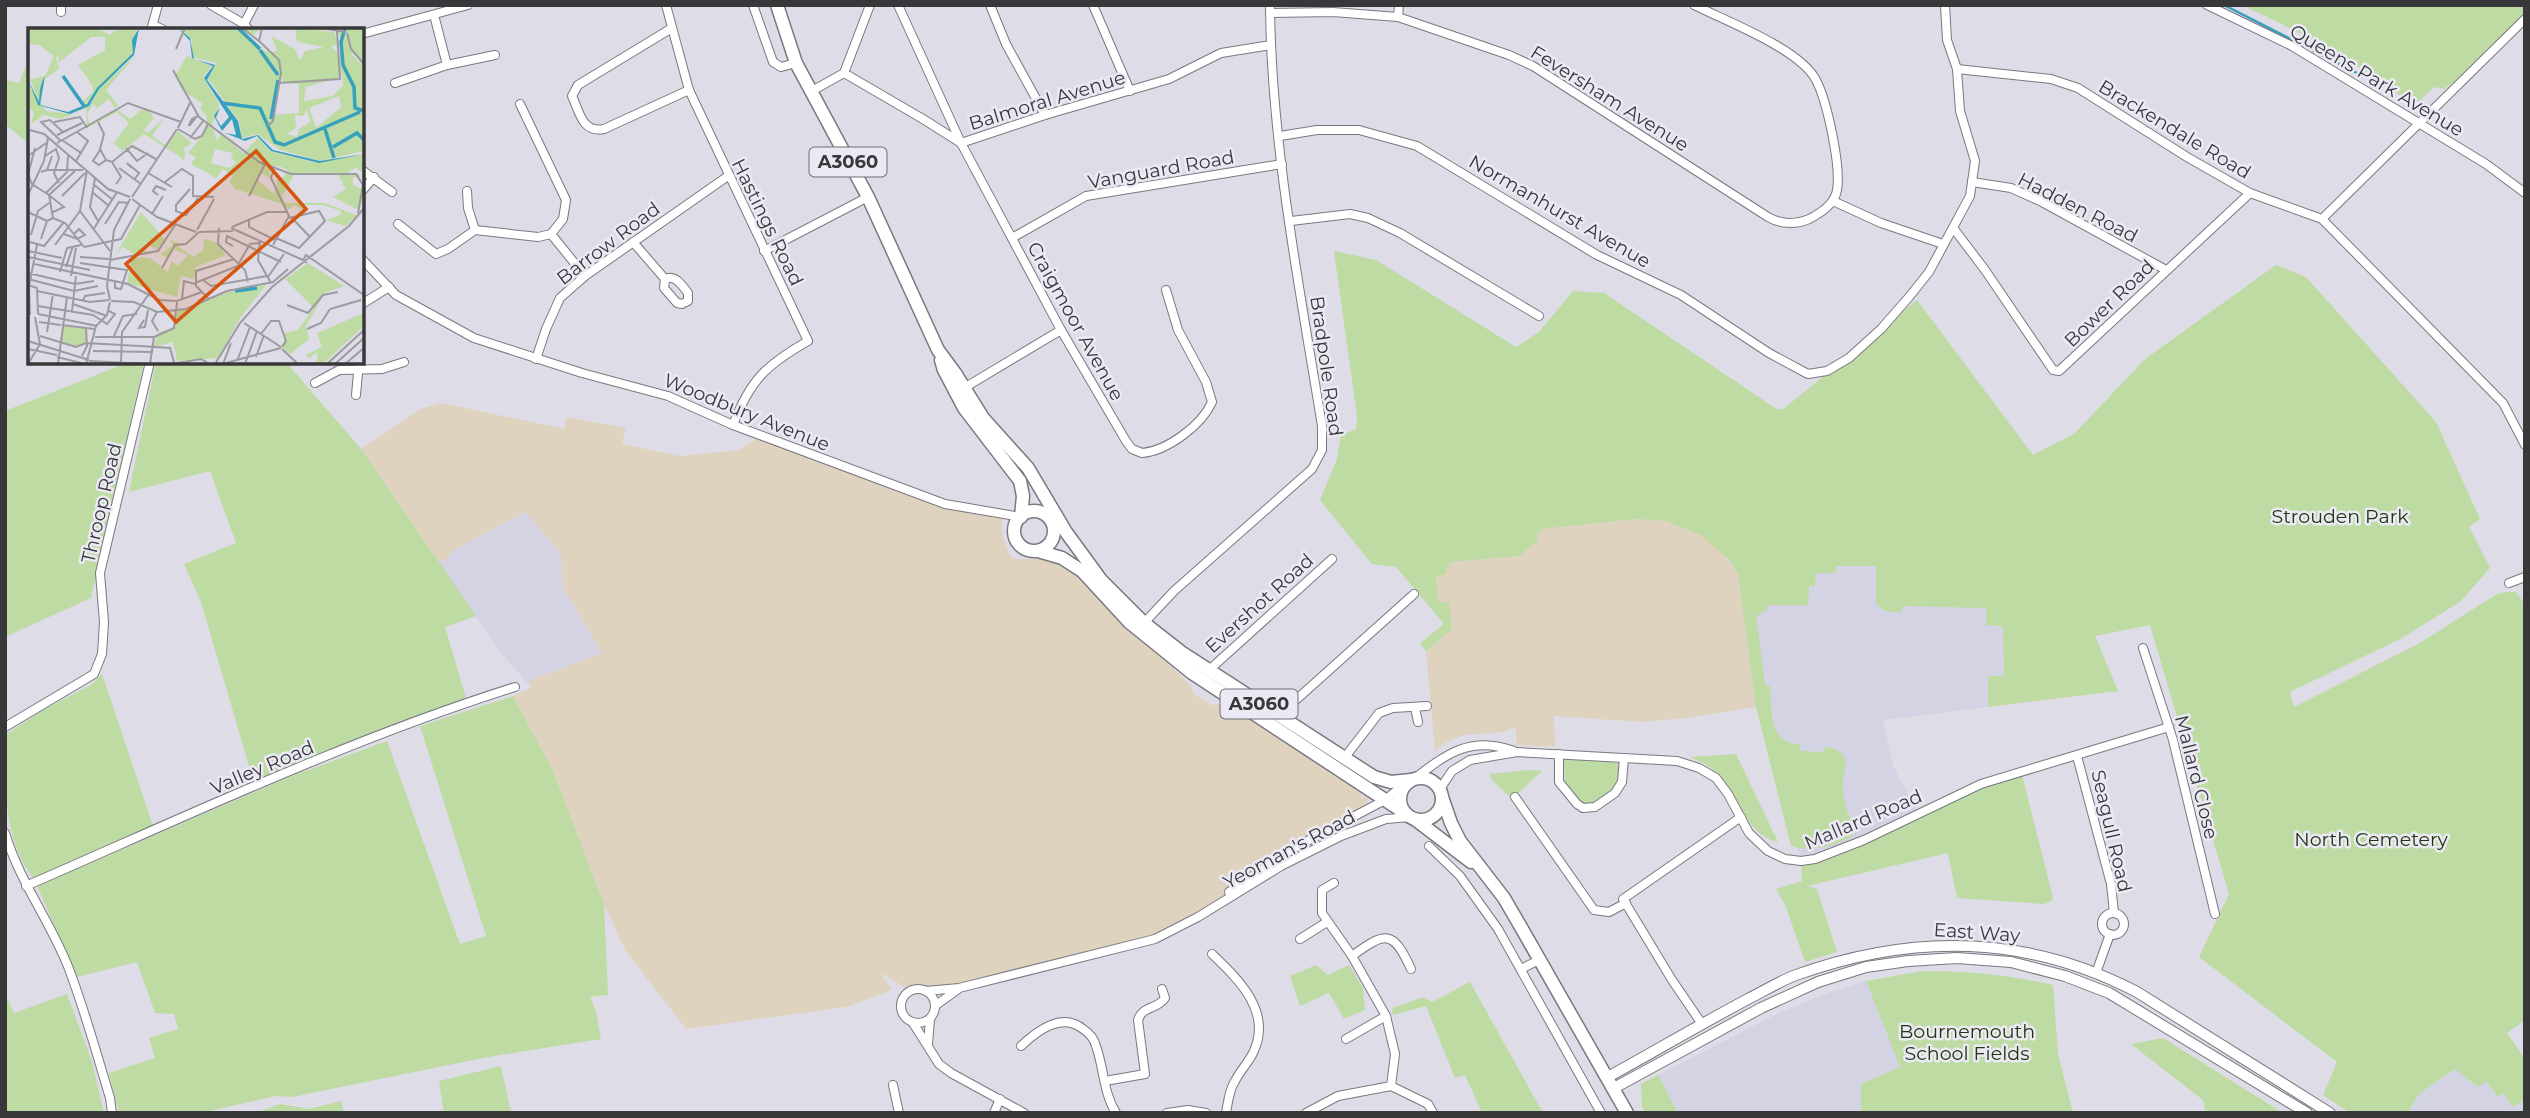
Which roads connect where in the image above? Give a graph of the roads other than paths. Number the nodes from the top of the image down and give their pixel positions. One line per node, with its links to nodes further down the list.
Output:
1 (158, 5): 20 (street)
2 (211, 5): 21 (street)
3 (254, 5): 21 (street)
4 (468, 5): 17 (street)
5 (666, 5): 22 (street, Hastings Road)
6 (753, 5): 26 (street)
7 (777, 5): 26 (main road, A3060)
8 (870, 5): 29 (street)
9 (898, 5): 38 (street, Craigmoor Avenue)
10 (990, 5): 35 (street)
11 (1093, 5): 32 (street)
12 (1399, 5): 18 (street)
13 (1694, 5): 50 (street)
14 (1945, 5): 28 (street)
15 (2207, 5): 36 (street, Queens Park Avenue)
16 (1270, 9): 18 (street, Feversham Avenue); 24 (street, Bradpole Road)
17 (434, 15): 23 (street); 27 (street)
18 (1398, 17): 50 (street, Feversham Avenue)
19 (2525, 19): 36 (street)
20 (152, 27)
21 (246, 27)
22 (671, 28): 31 (street, Hastings Road); 31 (street)
23 (364, 33)
24 (1271, 45): 32 (street, Balmoral Avenue); 37 (street, Bradpole Road)
25 (495, 55): 27 (street)
26 (796, 62): 33 (main road, A3060)
27 (447, 65): 30 (street)
28 (1957, 69): 43 (street); 47 (street, Brackendale Road)
29 (844, 73): 33 (street); 38 (street, Balmoral Avenue)
30 (395, 83)
31 (689, 90): 41 (street, Hastings Road)
32 (1130, 91): 35 (street, Balmoral Avenue)
33 (810, 92): 49 (main road, A3060)
34 (520, 104): 56 (street)
35 (1045, 116): 38 (street, Balmoral Avenue)
36 (2420, 123): 48 (street, Queens Park Avenue); 51 (street)
37 (1280, 136): 39 (street, Bradpole Road); 59 (street, Normanhurst Avenue)
38 (961, 143): 57 (street, Craigmoor Avenue)
39 (1282, 164): 52 (street, Bradpole Road); 57 (street, Vanguard Road)
40 (364, 171): 42 (street)
41 (728, 176): 58 (street, Barrow Road); 60 (street, Hastings Road)
42 (374, 177): 44 (street); 46 (street)
43 (1972, 182): 54 (street); 62 (street, Hadden Road)
44 (364, 189)
45 (467, 191): 55 (street)
46 (392, 192)
47 (2250, 193): 51 (street, Brackendale Road); 62 (street, Bower Road)
48 (2525, 193)
49 (868, 197): 60 (street); 70 (main road, A3060)
50 (1833, 201): 59 (street)
51 (2322, 219): 79 (street, Brackendale Road)
52 (1290, 221): 68 (street); 89 (street, Bradpole Road)
53 (398, 225): 55 (street)
54 (1954, 229): 59 (street); 62 (street, Bower Road)
55 (475, 230): 56 (street)
56 (551, 234): 63 (street)
57 (1012, 238): 69 (street, Craigmoor Avenue)
58 (633, 242): 63 (street, Barrow Road); 64 (street)
59 (1943, 244)
60 (764, 251): 78 (street, Hastings Road)
61 (364, 261): 65 (street, Woodbury Avenue)
62 (2166, 270)
63 (585, 276): 71 (street, Barrow Road)
64 (665, 279)
65 (389, 287): 67 (street); 71 (street, Woodbury Avenue)
66 (1166, 290): 69 (street, Craigmoor Avenue)
67 (364, 303)
68 (1539, 316)
69 (1061, 330): 76 (street)
70 (939, 353): 76 (main road, A3060); 81 (main road, A3060)
71 (537, 359): 78 (street, Woodbury Avenue)
72 (404, 362): 74 (street)
73 (150, 364): 97 (street, Throop Road)
74 (360, 366): 75 (street); 77 (street)
75 (315, 383)
76 (964, 388): 80 (main road, A3060)
77 (356, 396)
78 (733, 425): 81 (street, Woodbury Avenue)
79 (2525, 444)
80 (1047, 498): 82 (main road, A3060); 83 (main road, A3060)
81 (1021, 517): 82 (main road); 84 (main road)
82 (1051, 521): 83 (main road, A3060); 84 (main road)
83 (1066, 532): 89 (main road, A3060)
84 (1038, 551): 105 (main road, A3060)
85 (1332, 559): 91 (street, Evershot Road)
86 (2525, 577): 87 (street)
87 (2509, 583)
88 (1414, 594): 95 (street)
89 (1144, 623): 91 (main road, A3060)
90 (2143, 648): 98 (street, Mallard Close)
91 (1208, 671): 95 (main road, A3060)
92 (515, 687): 116 (street, Valley Road)
93 (1427, 706): 94 (street)
94 (1415, 708): 96 (street); 102 (street)
95 (1278, 716): 102 (main road, A3060)
96 (1418, 722)
97 (5, 727)
98 (2169, 727): 101 (street, Mallard Road); 119 (street, Mallard Close)
99 (1517, 752): 100 (street, Mallard Road); 104 (street, Mallard Road); 106 (street, Mallard Road)
100 (1559, 754): 103 (street, Mallard Road); 103 (street)
101 (2077, 756): 111 (street, Mallard Road); 118 (street, Seagull Road)
102 (1345, 757): 104 (main road, A3060)
103 (1624, 758): 111 (street, Mallard Road)
104 (1411, 780): 106 (main road); 108 (street, Yeoman's Road); 110 (main road)
105 (1368, 789): 108 (main road, A3060); 109 (street, Yeoman's Road)
106 (1441, 793): 110 (main road); 114 (main road, A3060)
107 (1515, 797): 117 (street)
108 (1385, 800): 109 (street, Yeoman's Road); 110 (main road, A3060)
109 (1358, 813): 120 (street, Yeoman's Road)
110 (1410, 817): 114 (main road, A3060); 120 (street, Yeoman's Road)
111 (1741, 817): 117 (street)
112 (5, 833): 116 (street)
113 (1429, 846): 128 (street)
114 (1482, 870): 126 (main road, A3060)
115 (1334, 883): 121 (street)
116 (26, 886): 147 (street)
117 (1626, 903): 137 (street)
118 (2114, 913): 122 (street, Seagull Road); 122 (street, Seagull Road)
119 (2215, 914)
120 (1186, 922): 130 (street, Yeoman's Road)
121 (1327, 922): 123 (street); 125 (street)
122 (2110, 934): 129 (street, Seagull Road)
123 (1300, 939)
124 (1212, 954): 154 (street)
125 (1352, 956): 127 (street); 134 (street)
126 (1541, 959): 128 (street); 142 (main road, A3060)
127 (1411, 968)
128 (1521, 969): 157 (street)
129 (2096, 973): 137 (street, East Way); 160 (street, East Way)
130 (959, 988): 132 (street, Yeoman's Road); 133 (street, Yeoman's Road)
131 (1162, 989): 141 (street)
132 (926, 991): 133 (street); 136 (street)
133 (936, 1005): 135 (street)
134 (1386, 1016): 138 (street); 144 (street)
135 (930, 1019): 136 (street); 139 (street)
136 (912, 1023): 139 (street)
137 (1702, 1024): 142 (street, East Way)
138 (1346, 1039)
139 (928, 1044): 145 (street)
140 (1021, 1046): 141 (street)
141 (1105, 1081): 151 (street)
142 (1611, 1083): 158 (main road, A3060); 159 (street, East Way)
143 (893, 1085): 148 (street)
144 (1391, 1086): 155 (street); 156 (street)
145 (1000, 1099): 149 (street); 150 (street)
146 (1177, 1112): 152 (street); 153 (street)
147 (112, 1113)
148 (899, 1113)
149 (994, 1113)
150 (1024, 1113)
151 (1116, 1113)
152 (1167, 1113)
153 (1206, 1113)
154 (1226, 1113)
155 (1306, 1113)
156 (1433, 1113)
157 (1601, 1113)
158 (1627, 1113)
159 (2307, 1113)
160 (2330, 1113)

